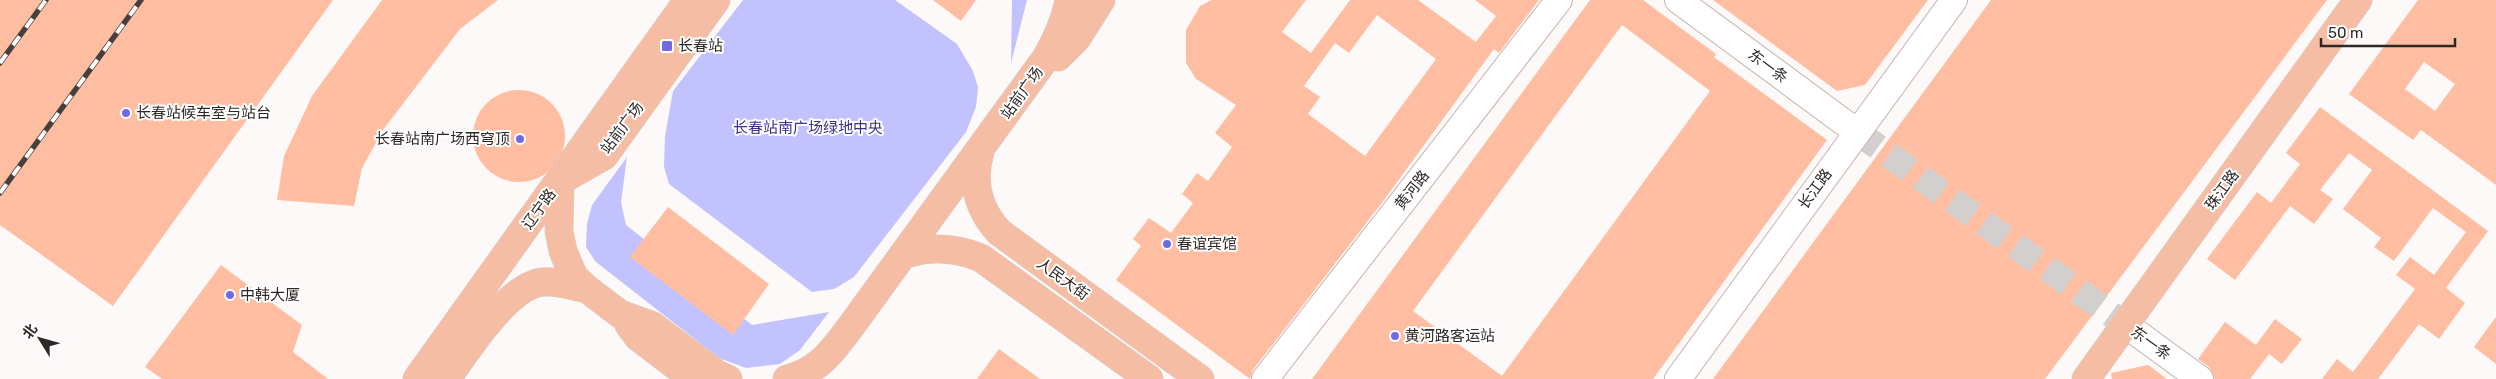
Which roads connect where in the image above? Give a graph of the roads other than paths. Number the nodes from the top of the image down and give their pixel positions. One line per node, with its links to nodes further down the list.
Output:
1 (688, 0): 12 (main road, 辽宁路)
2 (716, 0): 12 (main road, 站前广场)
3 (1068, 0): 9 (main road, 站前广场)
4 (1101, 0): 9 (main road)
5 (1559, 0): 28 (street, 黄河路)
6 (1678, 0): 10 (street, 东一条)
7 (1954, 0): 10 (street, 长江路)
8 (2358, 0): 17 (main road, 珠江路)
9 (1026, 87): 11 (main road, 站前广场)
10 (1857, 132): 29 (street, 长江路)
11 (980, 150): 13 (main road, 站前广场); 27 (main road, 人民大街)
12 (560, 181): 15 (main road); 19 (main road, 辽宁路)
13 (903, 255): 14 (main road, 站前广场); 26 (main road, 人民大街)
14 (881, 286): 18 (main road); 23 (main road, 站前广场)
15 (587, 289): 16 (main road); 20 (main road)
16 (620, 314): 21 (main road); 22 (main road)
17 (2126, 325): 30 (main road, 珠江路); 31 (street, 东一条)
18 (846, 347): 24 (main road); 25 (main road)
19 (418, 379)
20 (447, 379)
21 (693, 379)
22 (728, 379)
23 (787, 379)
24 (817, 379)
25 (834, 379)
26 (1149, 379)
27 (1200, 379)
28 (1264, 379)
29 (1678, 379)
30 (2086, 379)
31 (2200, 379)

